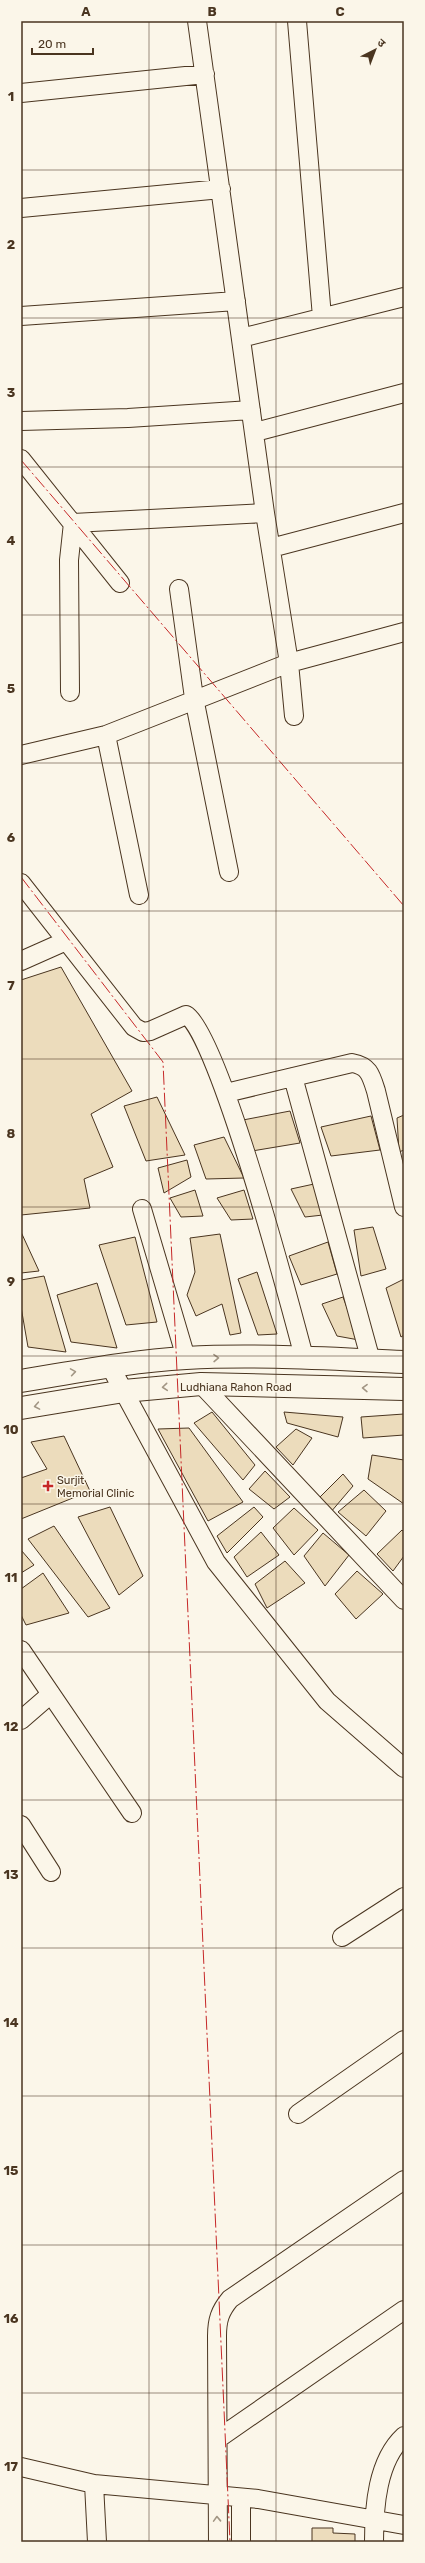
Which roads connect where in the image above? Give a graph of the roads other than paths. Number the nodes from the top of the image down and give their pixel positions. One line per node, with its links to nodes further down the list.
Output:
1 (197, 21): 3 (street)
2 (297, 21): 10 (street)
3 (205, 74): 4 (street); 5 (street)
4 (21, 93)
5 (221, 189): 6 (street); 8 (street)
6 (21, 208)
7 (404, 297): 10 (street)
8 (236, 301): 9 (street); 11 (street)
9 (21, 316)
10 (322, 317): 11 (street)
11 (241, 338): 13 (street)
12 (404, 393): 15 (street)
13 (251, 410): 14 (street); 15 (street)
14 (21, 421)
15 (254, 432): 17 (street)
16 (21, 459): 19 (street)
17 (265, 513): 19 (street); 20 (street)
18 (404, 513): 20 (street)
19 (73, 523): 21 (street); 25 (street)
20 (271, 548): 24 (street)
21 (120, 583)
22 (179, 589): 26 (street)
23 (404, 632): 24 (street)
24 (289, 663): 26 (street); 27 (street)
25 (70, 692)
26 (194, 698): 28 (street); 30 (street)
27 (294, 716)
28 (106, 735): 29 (street); 32 (street)
29 (21, 755)
30 (229, 872)
31 (21, 883): 33 (street)
32 (139, 895)
33 (66, 941): 34 (street); 36 (street)
34 (21, 961)
35 (293, 1077): 36 (street); 37 (street); 41 (street)
36 (226, 1093): 39 (street)
37 (404, 1207)
38 (142, 1209): 40 (street)
39 (304, 1357): 40 (main road, one-way to 39); 41 (main road)
40 (186, 1358): 43 (main road)
41 (371, 1361): 42 (main road)
42 (404, 1362)
43 (110, 1366): 44 (main road, one-way to 43); 47 (street)
44 (21, 1381)
45 (201, 1384): 46 (main road, Ludhiana Rahon Road, one-way to 45); 47 (main road, Ludhiana Rahon Road, one-way to 47); 49 (street)
46 (404, 1389)
47 (124, 1391): 48 (main road, Ludhiana Rahon Road, one-way to 48); 53 (street)
48 (21, 1408)
49 (404, 1600)
50 (21, 1650): 51 (street)
51 (51, 1694): 52 (street); 54 (street)
52 (21, 1720)
53 (404, 1768)
54 (132, 1813)
55 (21, 1825): 56 (street)
56 (51, 1872)
57 (404, 1898): 58 (street)
58 (342, 1937)
59 (404, 2040): 60 (street)
60 (298, 2114)
61 (404, 2180): 64 (street)
62 (404, 2310): 64 (street)
63 (404, 2436): 69 (street)
64 (219, 2438): 67 (street)
65 (21, 2467): 66 (street)
66 (94, 2484): 67 (street); 71 (street)
67 (216, 2497): 68 (street); 72 (street, one-way to 67)
68 (241, 2498): 69 (street); 73 (street)
69 (374, 2519): 70 (street); 74 (street)
70 (404, 2525)
71 (97, 2542)
72 (218, 2542)
73 (241, 2542)
74 (374, 2542)

